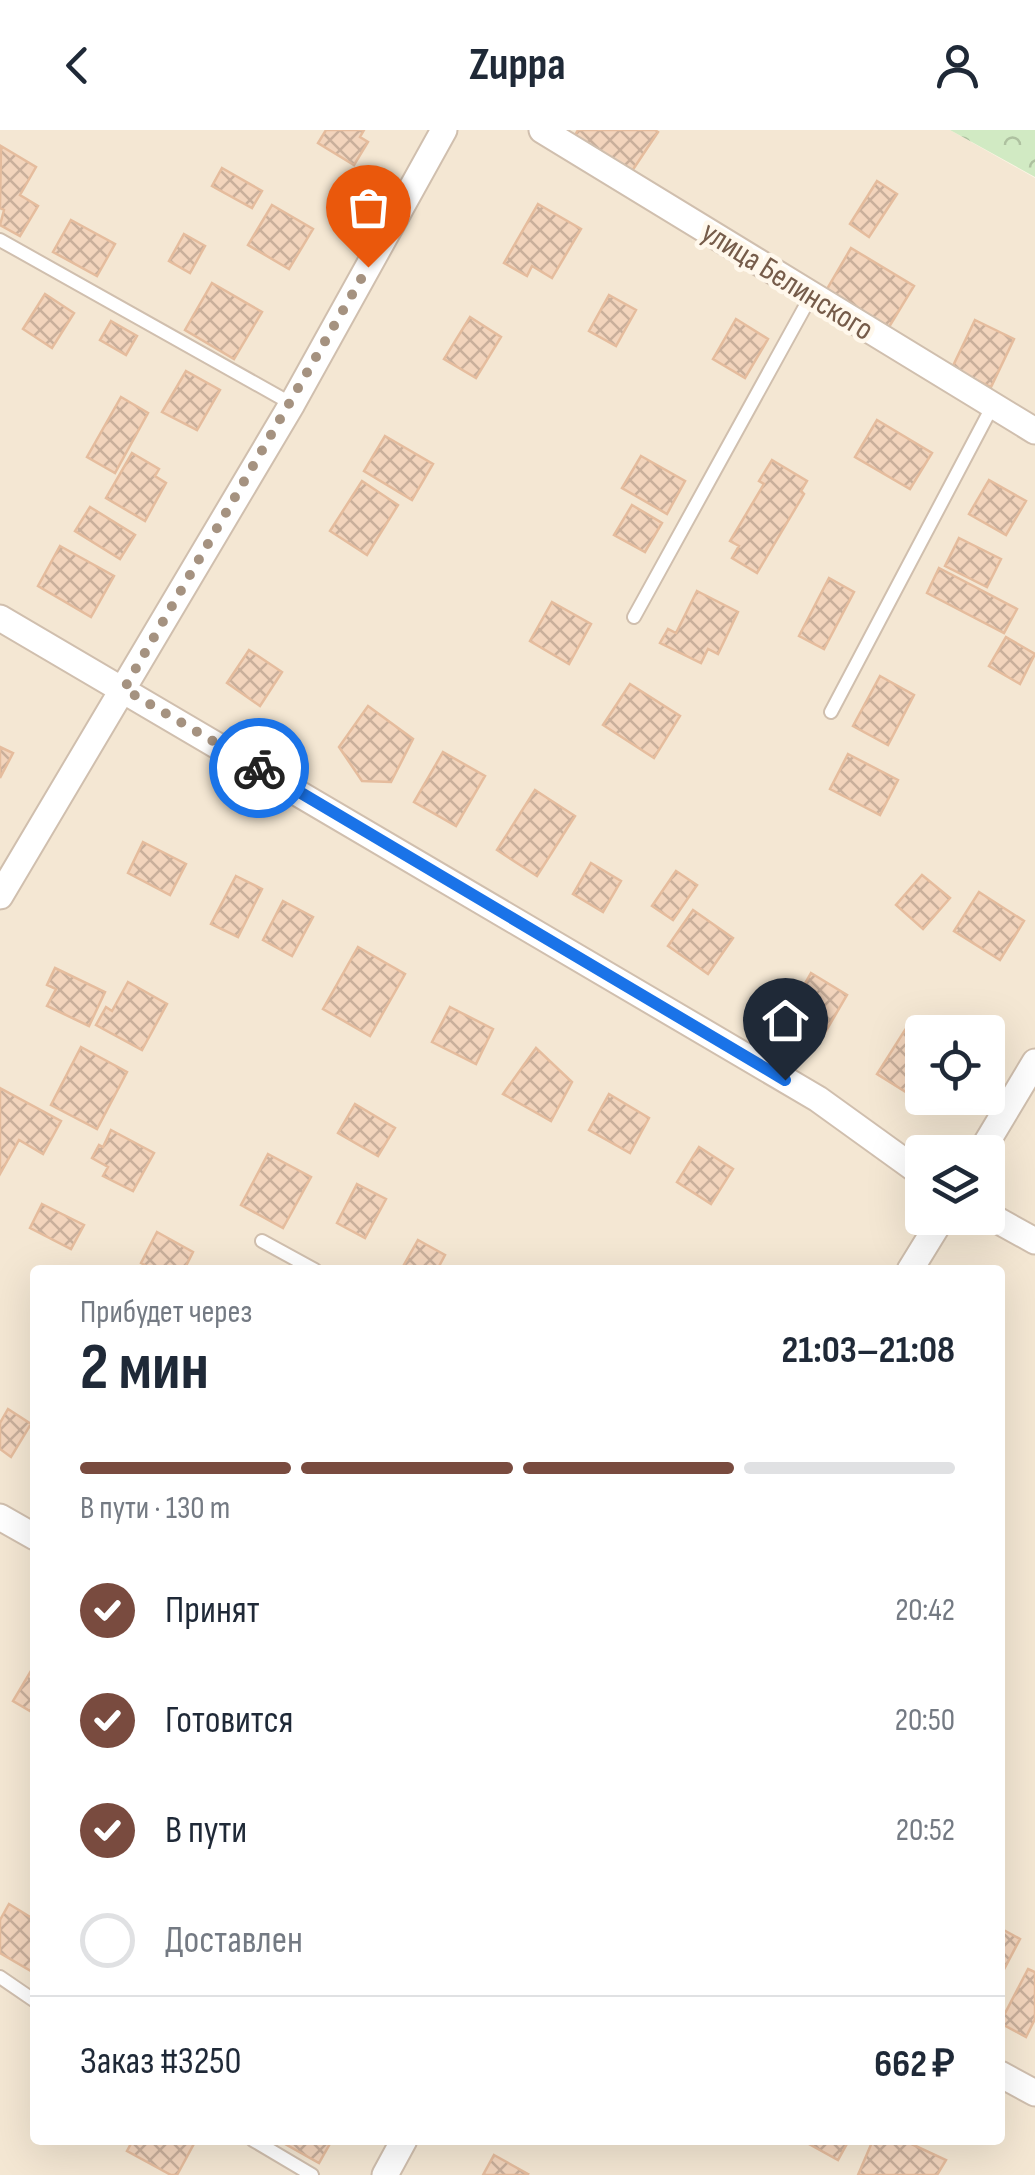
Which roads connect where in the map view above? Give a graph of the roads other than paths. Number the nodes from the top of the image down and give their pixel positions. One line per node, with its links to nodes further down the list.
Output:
1 (444, 130): 5 (street)
2 (542, 130): 4 (street, улица Белинского)
3 (0, 240): 5 (lane)
4 (812, 294): 6 (street, улица Белинского); 8 (lane)
5 (292, 404): 10 (street)
6 (992, 407): 7 (street, улица Белинского); 11 (lane)
7 (1035, 431)
8 (634, 617)
9 (0, 618): 10 (street)
10 (124, 689): 12 (street); 15 (street)
11 (831, 712)
12 (0, 896)
13 (1035, 1062): 14 (street)
14 (991, 1135)
15 (905, 1162)
16 (1005, 1225): 19 (street)
17 (932, 1235): 21 (street)
18 (262, 1241): 20 (lane)
19 (1035, 1242)
20 (307, 1265)
21 (913, 1265)
22 (0, 1517): 23 (street)
23 (30, 1534)
24 (0, 1978): 25 (lane)
25 (30, 1998)
26 (1005, 2077): 27 (street)
27 (1035, 2093)
28 (262, 2145): 30 (lane)
29 (401, 2145): 31 (street)
30 (312, 2175)
31 (385, 2175)

